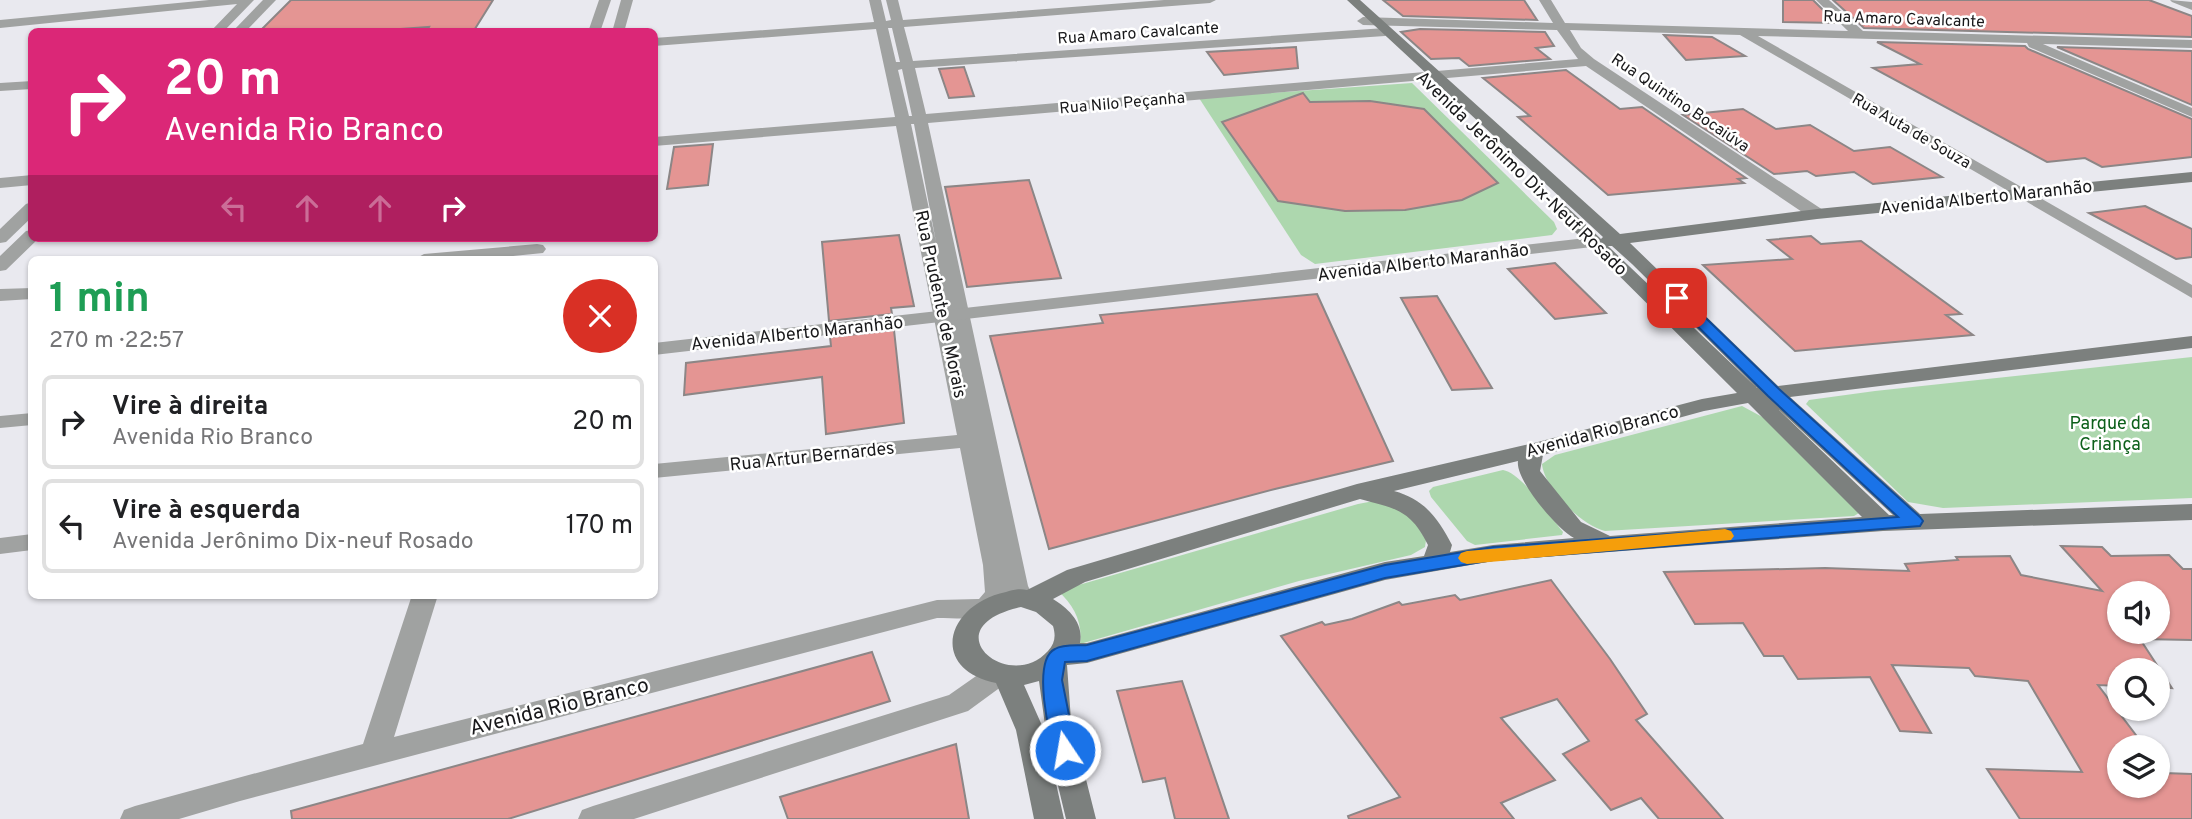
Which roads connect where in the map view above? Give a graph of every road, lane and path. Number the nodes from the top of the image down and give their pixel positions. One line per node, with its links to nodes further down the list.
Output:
1 (247, 0): 16 (street); 19 (street)
2 (270, 0): 20 (street)
3 (604, 0): 21 (street)
4 (627, 0): 22 (street)
5 (875, 0): 15 (street, Rua Prudente de Morais)
6 (892, 0): 15 (street, Rua Prudente de Morais)
7 (1134, 0): 15 (street)
8 (1210, 0): 15 (street)
9 (1341, 0): 18 (main road, Avenida Jerônimo Dix-Neuf Rosado)
10 (1353, 0): 18 (main road, Avenida Jerônimo Dix-Neuf Rosado)
11 (1545, 0): 17 (street, Rua Quintino Bocaiúva)
12 (1822, 0): 24 (street)
13 (2176, 0): 14 (street)
14 (2192, 6)
15 (888, 22): 25 (street); 27 (street); 30 (street, Rua Prudente de Morais)
16 (0, 24)
17 (1561, 26): 18 (street, Rua Amaro Cavalcante); 23 (street, Rua Amaro Cavalcante); 29 (street, Rua Quintino Bocaiúva)
18 (1375, 27): 30 (street, Rua Amaro Cavalcante); 31 (main road, Avenida Jerônimo Dix-Neuf Rosado)
19 (220, 28)
20 (242, 28)
21 (595, 28)
22 (619, 28)
23 (1741, 31): 24 (street, Rua Amaro Cavalcante); 44 (street, Rua Auta de Souza)
24 (1859, 34): 26 (street, Rua Amaro Cavalcante)
25 (658, 36)
26 (2022, 39): 28 (street, Rua Amaro Cavalcante); 36 (street)
27 (658, 42)
28 (2192, 44)
29 (1585, 58): 31 (street, Rua Nilo Peçanha); 47 (street, Rua Quintino Bocaiúva)
30 (899, 66): 37 (street, Rua Prudente de Morais)
31 (1423, 71): 37 (street, Rua Nilo Peçanha); 50 (main road, Avenida Jerônimo Dix-Neuf Rosado)
32 (28, 77): 33 (street)
33 (0, 79)
34 (28, 85): 35 (street)
35 (0, 87)
36 (2192, 113)
37 (910, 114): 38 (street, Rua Nilo Peçanha); 39 (street, Rua Nilo Peçanha); 57 (street, Rua Prudente de Morais)
38 (658, 128)
39 (658, 142)
40 (2192, 177): 44 (main road, Avenida Alberto Maranhão)
41 (28, 180): 42 (street)
42 (0, 183)
43 (28, 194): 45 (street)
44 (2021, 194): 47 (main road, Avenida Alberto Maranhão); 55 (street, Rua Auta de Souza)
45 (0, 196)
46 (28, 212): 48 (street)
47 (1817, 214): 50 (main road, Avenida Alberto Maranhão)
48 (0, 238)
49 (28, 239): 53 (street)
50 (1605, 241): 57 (street, Avenida Alberto Maranhão); 60 (main road, Avenida Jerônimo Dix-Neuf Rosado)
51 (538, 249): 52 (street)
52 (458, 256)
53 (0, 266)
54 (28, 293): 56 (street)
55 (2192, 293)
56 (0, 295)
57 (951, 316): 59 (street, Avenida Alberto Maranhão); 63 (street, Rua Prudente de Morais); 75 (street, Rua Prudente de Morais)
58 (2192, 342): 60 (main road, Avenida Rio Branco)
59 (658, 349)
60 (1762, 394): 64 (main road, Avenida Rio Branco); 68 (main road); 69 (main road, Avenida Jerônimo Dix-Neuf Rosado)
61 (28, 419): 62 (street)
62 (0, 422)
63 (970, 440): 65 (street, Rua Artur Bernardes); 76 (street, Rua Prudente de Morais)
64 (1535, 450): 66 (main road, Avenida Rio Branco); 71 (main road)
65 (658, 471)
66 (1357, 492): 73 (main road); 75 (main road, Avenida Rio Branco)
67 (2192, 512): 68 (main road)
68 (1914, 521): 69 (main road)
69 (1883, 523): 71 (main road)
70 (28, 542): 72 (street)
71 (1607, 544): 73 (main road)
72 (0, 546)
73 (1433, 563): 77 (main road)
74 (424, 599): 79 (street)
75 (1025, 599): 76 (main road); 77 (main road)
76 (986, 607): 78 (main road); 79 (street, Avenida Rio Branco)
77 (1057, 658): 78 (main road); 83 (main road)
78 (1002, 675): 81 (street); 82 (main road)
79 (374, 754): 80 (street, Avenida Rio Branco)
80 (135, 819)
81 (593, 819)
82 (1049, 819)
83 (1081, 819)

